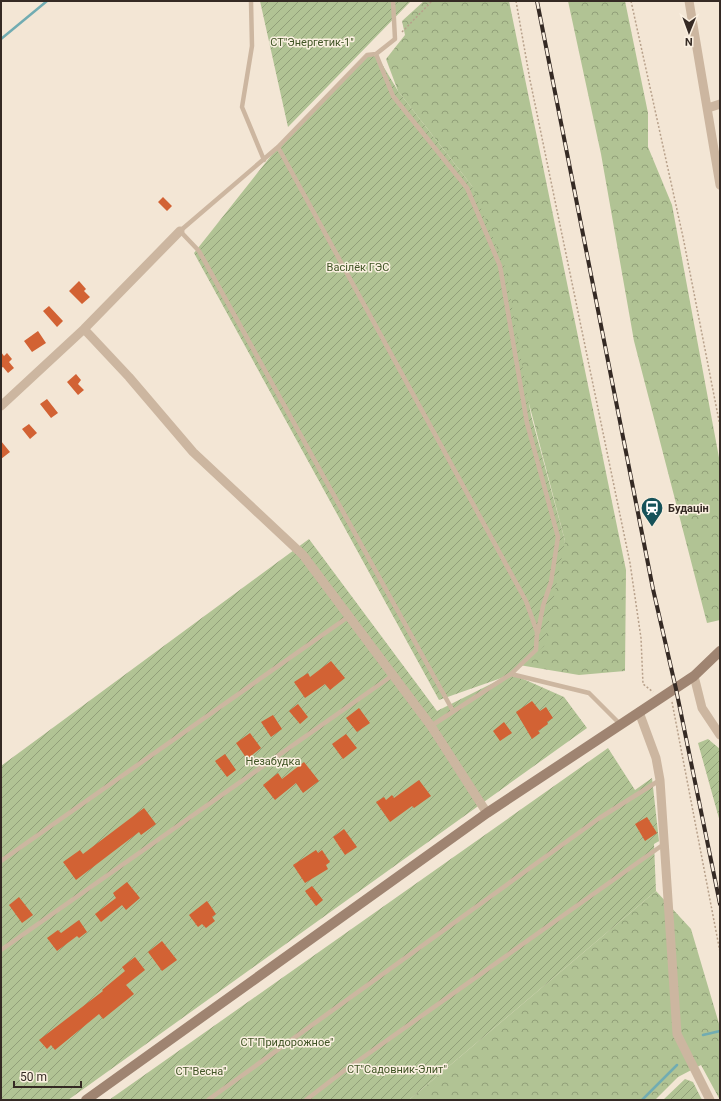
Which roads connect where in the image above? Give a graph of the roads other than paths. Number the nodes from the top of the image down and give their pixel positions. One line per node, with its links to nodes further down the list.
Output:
1 (250, 1): 8 (lane)
2 (393, 1): 4 (lane)
3 (689, 1): 6 (street)
4 (376, 54): 7 (lane); 14 (lane)
5 (720, 104): 6 (street)
6 (708, 108): 9 (street)
7 (278, 147): 8 (lane); 14 (lane)
8 (264, 160): 10 (lane)
9 (720, 185)
10 (180, 231): 11 (street); 19 (lane)
11 (84, 329): 12 (street); 13 (street)
12 (1, 406)
13 (348, 617): 17 (street); 27 (lane)
14 (538, 632): 16 (lane)
15 (720, 651): 18 (street)
16 (511, 674): 19 (lane); 21 (lane)
17 (393, 675): 22 (street); 28 (lane)
18 (694, 676): 20 (street); 23 (street)
19 (453, 711): 22 (lane)
20 (639, 712): 21 (street); 24 (street)
21 (620, 724): 25 (street)
22 (431, 726): 25 (street)
23 (720, 735)
24 (660, 780): 26 (street); 30 (lane)
25 (487, 813): 29 (street)
26 (664, 844): 31 (lane); 32 (street)
27 (1, 861)
28 (1, 950)
29 (86, 1100)
30 (208, 1100)
31 (306, 1100)
32 (710, 1100)

